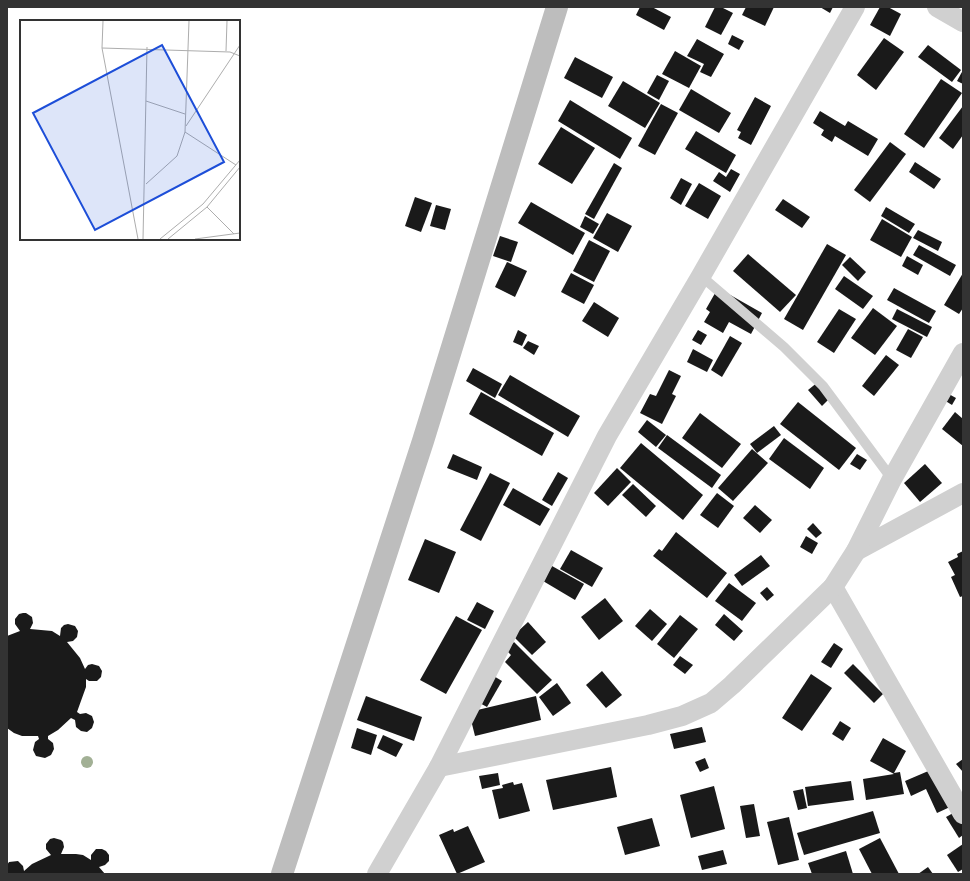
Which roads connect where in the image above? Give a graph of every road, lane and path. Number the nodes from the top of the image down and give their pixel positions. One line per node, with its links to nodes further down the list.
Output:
1 (557, 7): 13 (street)
2 (855, 7): 5 (street)
3 (937, 7): 4 (street)
4 (963, 22)
5 (701, 276): 7 (lane); 11 (street)
6 (963, 353): 7 (street)
7 (892, 479): 9 (street)
8 (963, 493): 9 (street)
9 (856, 551): 10 (street)
10 (833, 587): 11 (street); 12 (street)
11 (439, 767): 14 (street)
12 (963, 814)
13 (282, 874)
14 (377, 874)

